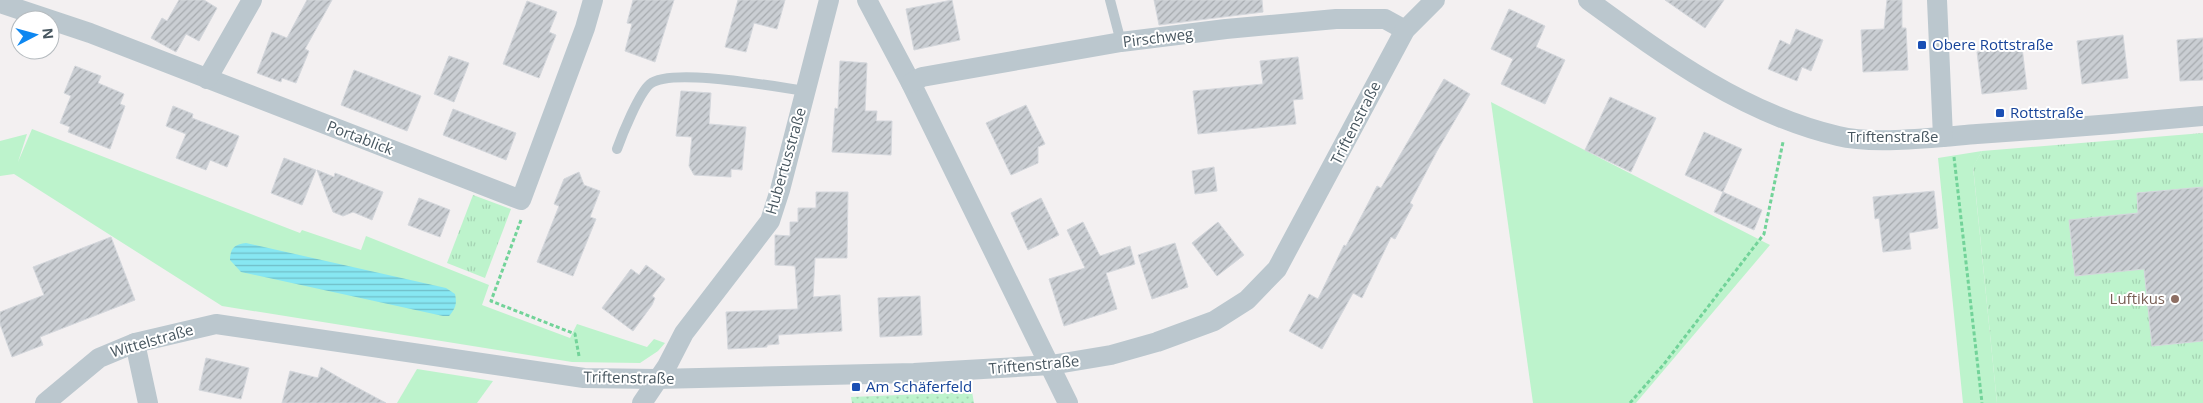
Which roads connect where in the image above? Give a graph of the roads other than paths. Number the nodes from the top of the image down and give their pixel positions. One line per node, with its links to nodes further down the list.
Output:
1 (252, 0): 12 (street)
2 (593, 0): 12 (street, Portablick)
3 (829, 0): 14 (street, Hubertusstraße)
4 (867, 0): 13 (street)
5 (1110, 0): 11 (lane)
6 (1435, 0): 10 (street, Triftenstraße)
7 (1588, 0): 16 (street, Triftenstraße)
8 (1937, 0): 16 (street)
9 (0, 3): 12 (street, Portablick)
10 (1405, 30): 11 (street, Pirschweg); 20 (street, Triftenstraße)
11 (1121, 42): 13 (street, Pirschweg)
12 (207, 79)
13 (911, 84): 20 (street)
14 (806, 91): 17 (lane); 21 (street, Hubertusstraße)
15 (2203, 116): 16 (street, Triftenstraße)
16 (1943, 137)
17 (617, 149)
18 (216, 324): 19 (street, Wittelstraße); 21 (street, Triftenstraße)
19 (135, 343): 22 (street, Wittelstraße); 23 (street)
20 (1051, 365): 21 (street, Triftenstraße); 25 (street)
21 (656, 379): 24 (street, Hubertusstraße)
22 (45, 403)
23 (148, 403)
24 (642, 403)
25 (1068, 403)

